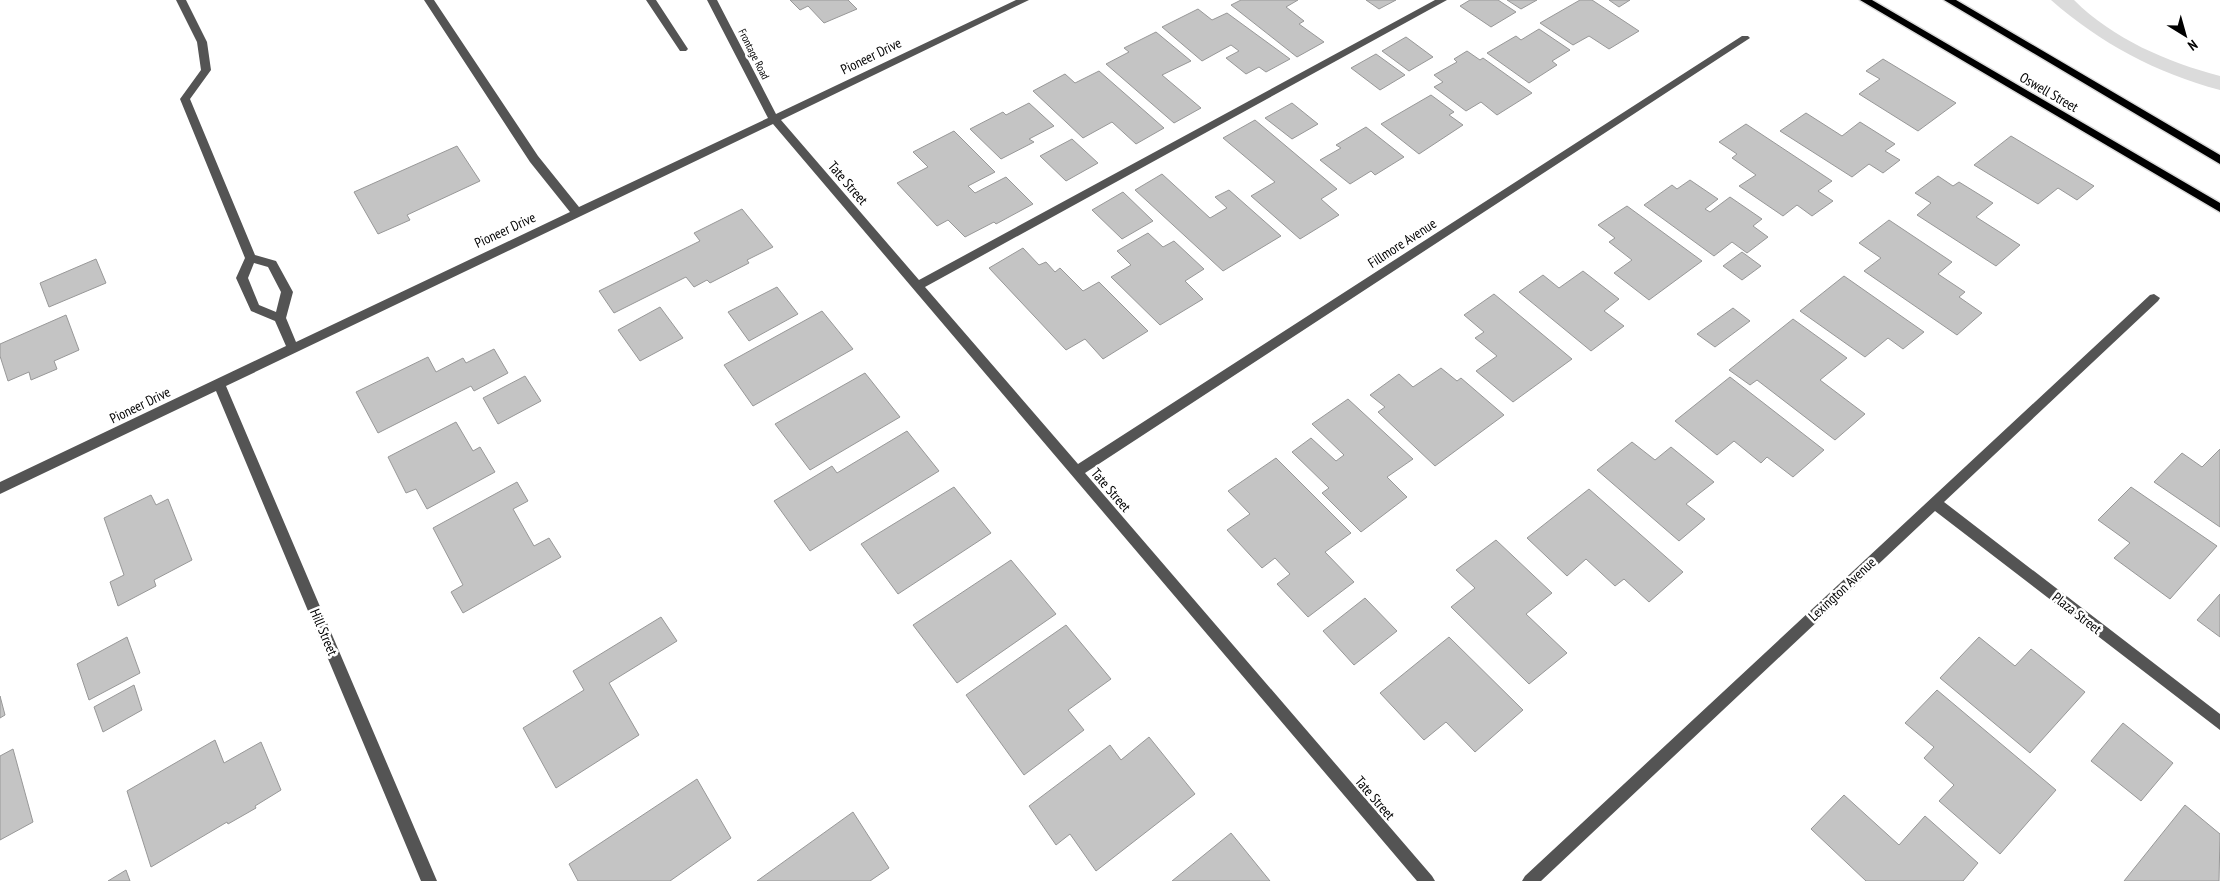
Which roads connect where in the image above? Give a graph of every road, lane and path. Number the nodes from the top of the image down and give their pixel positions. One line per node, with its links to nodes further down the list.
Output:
1 (181, 0): 15 (street)
2 (429, 0): 14 (street)
3 (651, 0): 10 (street)
4 (712, 0): 11 (street, Frontage Road)
5 (1024, 0): 11 (street, Pioneer Drive)
6 (1442, 0): 16 (street)
7 (1865, 0): 13 (main road, Oswell Street)
8 (1950, 0): 12 (main road, Oswell Street)
9 (1745, 38): 21 (street, Fillmore Avenue)
10 (682, 49)
11 (774, 119): 14 (street, Pioneer Drive); 16 (street, Tate Street)
12 (2220, 160)
13 (2220, 208)
14 (576, 213): 19 (street, Pioneer Drive)
15 (251, 258): 18 (street); 18 (street)
16 (917, 286): 21 (street, Tate Street)
17 (2154, 298): 23 (street, Lexington Avenue)
18 (280, 318): 19 (street)
19 (293, 348): 20 (street, Pioneer Drive)
20 (219, 383): 22 (street, Pioneer Drive); 25 (street, Hill Street)
21 (1076, 472): 26 (street, Tate Street)
22 (0, 488)
23 (1935, 503): 24 (street, Plaza Street); 27 (street, Lexington Avenue)
24 (2220, 723)
25 (429, 881)
26 (1427, 881)
27 (1530, 881)

